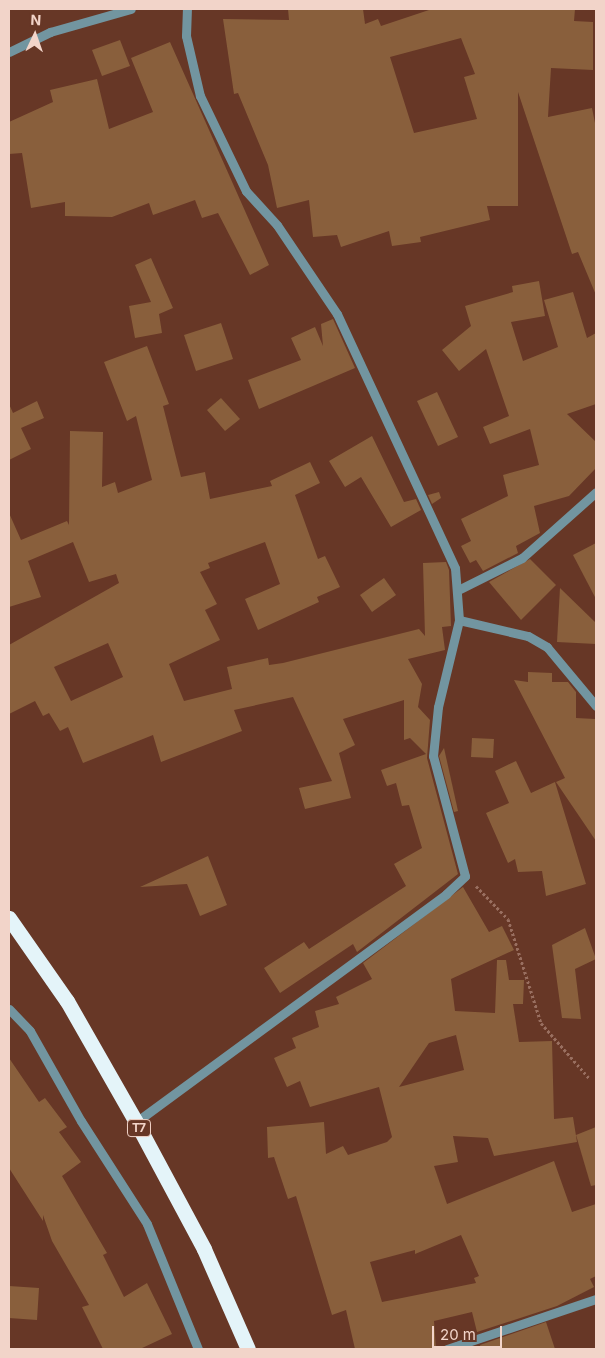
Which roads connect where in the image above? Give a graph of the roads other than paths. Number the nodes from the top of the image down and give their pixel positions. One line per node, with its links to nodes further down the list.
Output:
1 (131, 9): 3 (street)
2 (187, 9): 5 (street)
3 (9, 52)
4 (596, 492): 5 (street)
5 (460, 589): 6 (street)
6 (459, 620): 7 (street); 10 (street)
7 (596, 706)
8 (9, 918): 10 (highway, T7)
9 (9, 1008): 12 (street)
10 (136, 1122): 13 (highway, T7)
11 (596, 1299): 14 (street)
12 (198, 1349)
13 (248, 1349)
14 (447, 1349)

